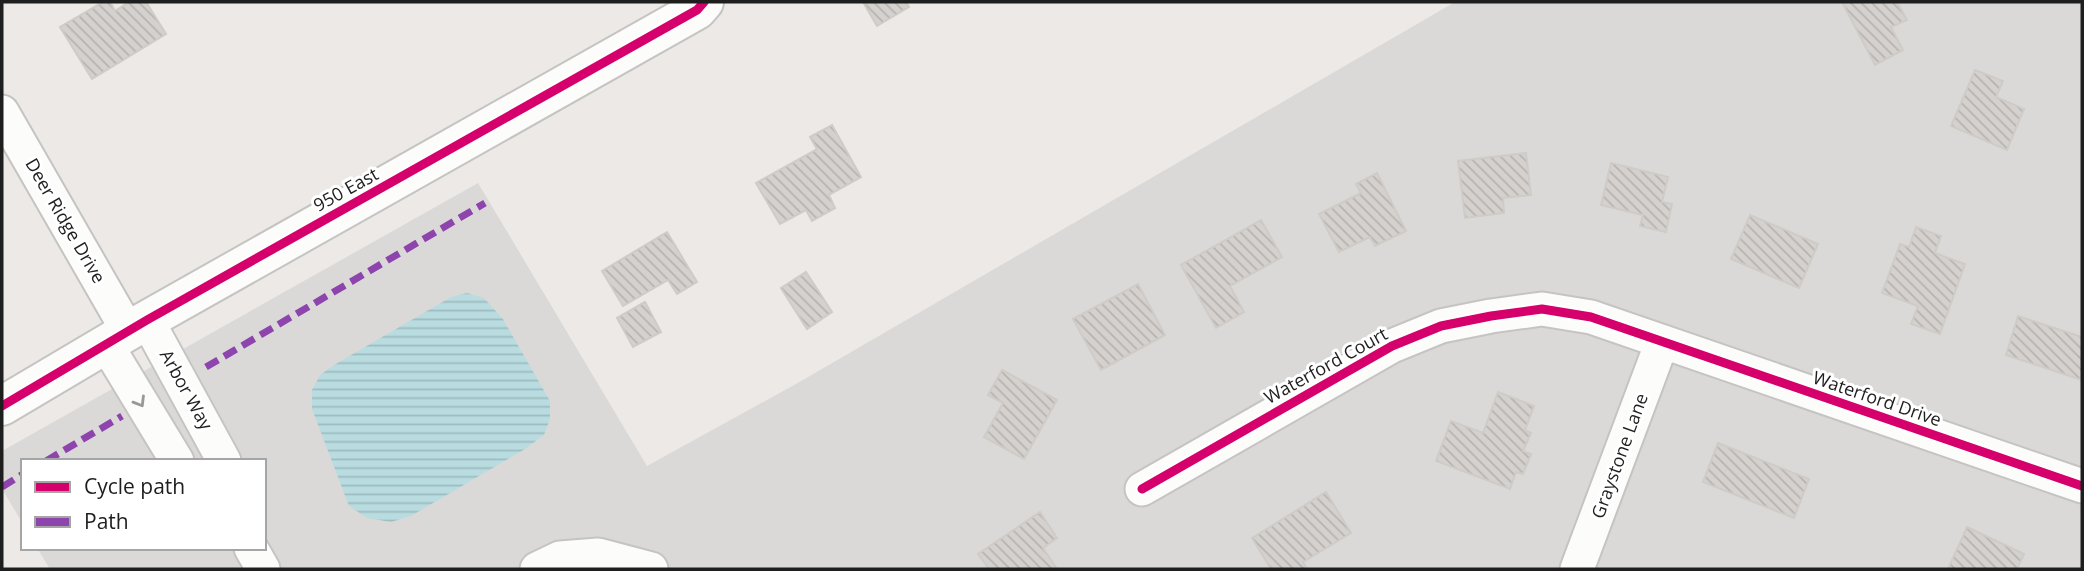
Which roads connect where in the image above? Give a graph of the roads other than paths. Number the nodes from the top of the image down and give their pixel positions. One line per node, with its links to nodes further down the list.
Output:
1 (704, 2): 3 (street, 950 East)
2 (2, 112): 3 (street, Deer Ridge Drive)
3 (127, 331): 5 (street, 950 East); 6 (street, one-way to 6); 7 (street, Arbor Way)
4 (1662, 342): 8 (street, Waterford Drive); 9 (street, Waterford Court); 14 (street, Graystone Lane)
5 (2, 406)
6 (176, 459)
7 (223, 459)
8 (2082, 486)
9 (1142, 489)
10 (252, 550): 11 (street)
11 (263, 569)
12 (537, 569): 13 (street)
13 (651, 569)
14 (1577, 569)

